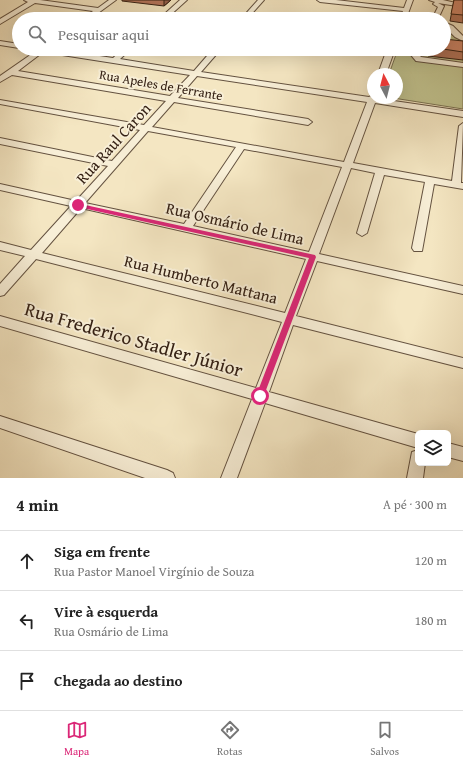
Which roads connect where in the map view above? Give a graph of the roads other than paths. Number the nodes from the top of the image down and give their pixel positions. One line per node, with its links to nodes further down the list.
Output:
1 (27, 0): 7 (street)
2 (112, 0): 10 (street)
3 (184, 0): 14 (street)
4 (261, 0): 15 (street)
5 (320, 0): 11 (street)
6 (410, 0): 11 (street)
7 (36, 1): 10 (street); 12 (street)
8 (434, 2): 9 (street); 16 (street)
9 (457, 4)
10 (99, 10): 13 (street)
11 (406, 10)
12 (17, 12)
13 (96, 12)
14 (170, 12)
15 (250, 12)
16 (438, 12)
17 (12, 15): 18 (street)
18 (0, 22)
19 (451, 28): 20 (street)
20 (460, 40)
21 (0, 43): 22 (street)
22 (12, 45)
23 (32, 56): 32 (street)
24 (84, 56): 29 (street)
25 (120, 56): 29 (street)
26 (211, 56): 33 (street, Rua Raul Caron)
27 (388, 56): 31 (street)
28 (415, 56): 30 (street)
29 (114, 61): 33 (street)
30 (463, 65)
31 (384, 68)
32 (11, 72): 34 (street); 36 (street, Rua Apeles de Ferrante)
33 (195, 74): 35 (street); 36 (street, Rua Raul Caron)
34 (0, 80)
35 (367, 98)
36 (172, 99): 41 (street, Rua Apeles de Ferrante); 43 (street, Rua Raul Caron)
37 (0, 102): 43 (street)
38 (370, 104): 47 (street)
39 (402, 104): 40 (street)
40 (463, 114)
41 (308, 122)
42 (463, 126): 50 (street)
43 (146, 128): 45 (street); 46 (street, Rua Raul Caron)
44 (0, 141): 46 (street)
45 (242, 146): 47 (street); 53 (street)
46 (114, 164): 52 (street, Rua Raul Caron)
47 (347, 165): 48 (street); 58 (street)
48 (380, 171): 49 (street); 54 (street)
49 (430, 180): 50 (street); 56 (street)
50 (459, 186)
51 (0, 187): 52 (street, Rua Osmário de Lima)
52 (78, 205): 53 (street, Rua Osmário de Lima); 57 (street, Rua Raul Caron)
53 (186, 229): 58 (street, Rua Osmário de Lima)
54 (362, 233)
55 (0, 246): 57 (street, Rua Humberto Mattana)
56 (418, 248)
57 (33, 255): 60 (street, Rua Raul Caron); 61 (street, Rua Humberto Mattana)
58 (312, 257): 59 (street, Rua Osmário de Lima); 61 (street)
59 (463, 290)
60 (0, 292)
61 (289, 319): 63 (street, Rua Humberto Mattana); 64 (street)
62 (0, 321): 64 (street, Rua Frederico Stadler Júnior)
63 (463, 363)
64 (260, 396): 66 (street, Rua Frederico Stadler Júnior); 71 (street)
65 (0, 422): 70 (street)
66 (415, 440)
67 (451, 451): 68 (street)
68 (463, 454)
69 (417, 466): 72 (street)
70 (167, 478)
71 (229, 478)
72 (415, 478)

